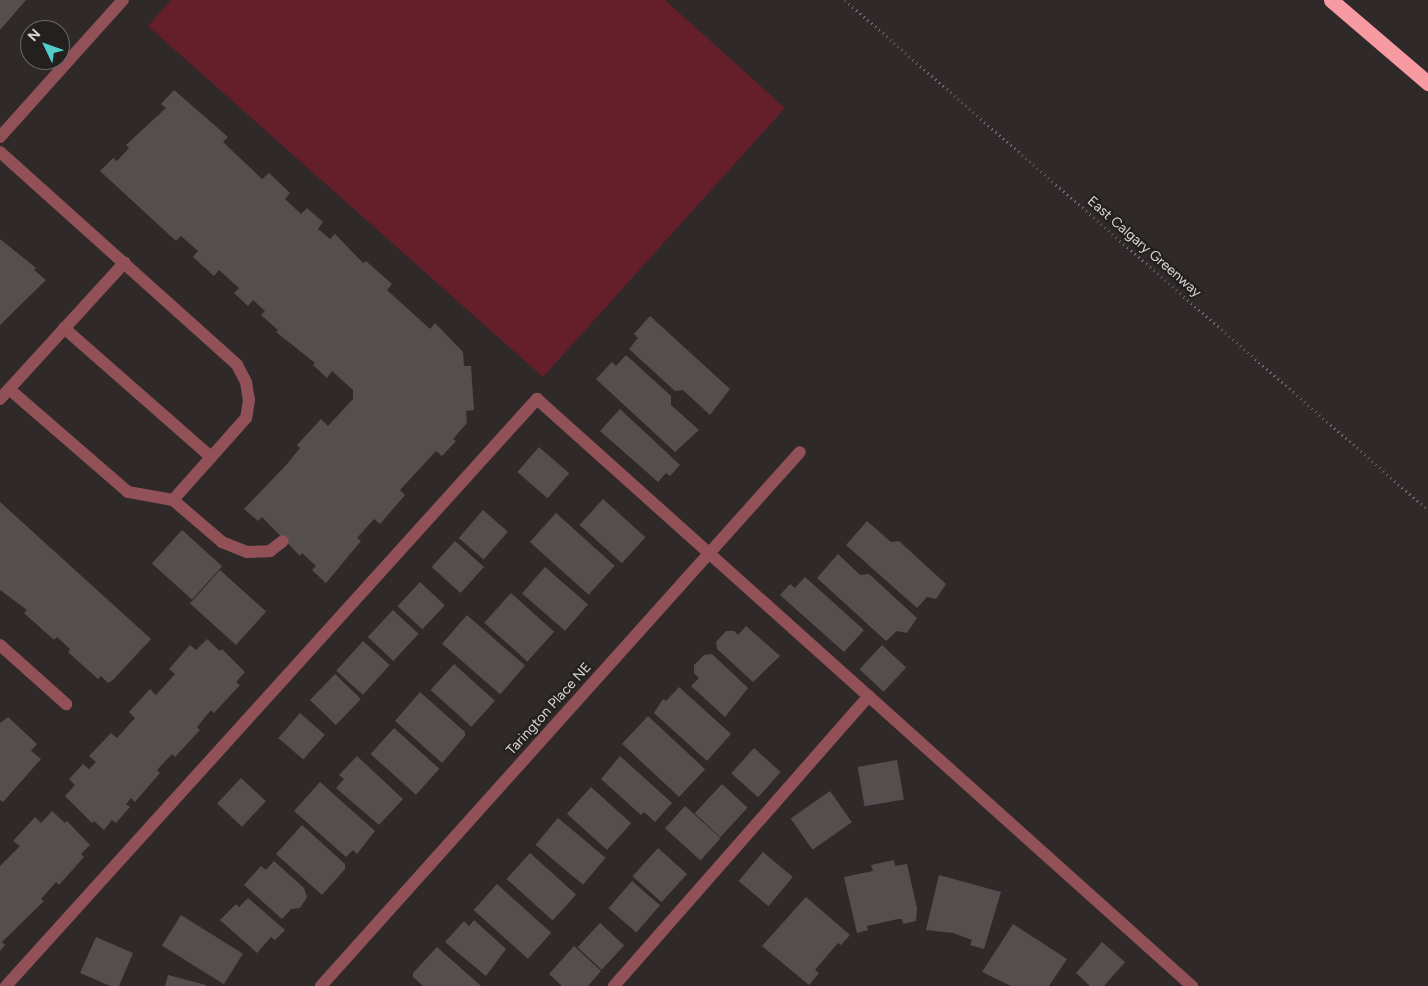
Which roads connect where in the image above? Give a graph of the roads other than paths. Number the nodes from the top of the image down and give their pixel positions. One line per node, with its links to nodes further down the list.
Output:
1 (123, 0): 4 (street)
2 (1331, 0): 3 (highway)
3 (1428, 83)
4 (0, 137)
5 (0, 152): 6 (street)
6 (125, 262): 7 (street); 11 (street)
7 (64, 328): 8 (street); 11 (street)
8 (9, 389): 9 (street); 12 (street)
9 (0, 399)
10 (800, 452): 14 (street, Tarington Place NE)
11 (211, 457): 12 (street)
12 (174, 500): 13 (street)
13 (283, 541)
14 (710, 551): 16 (street); 18 (street); 19 (street, Tarington Place NE)
15 (0, 645): 17 (street)
16 (869, 696): 20 (street); 21 (street)
17 (66, 704)
18 (6, 986)
19 (321, 986)
20 (614, 986)
21 (1192, 986)

